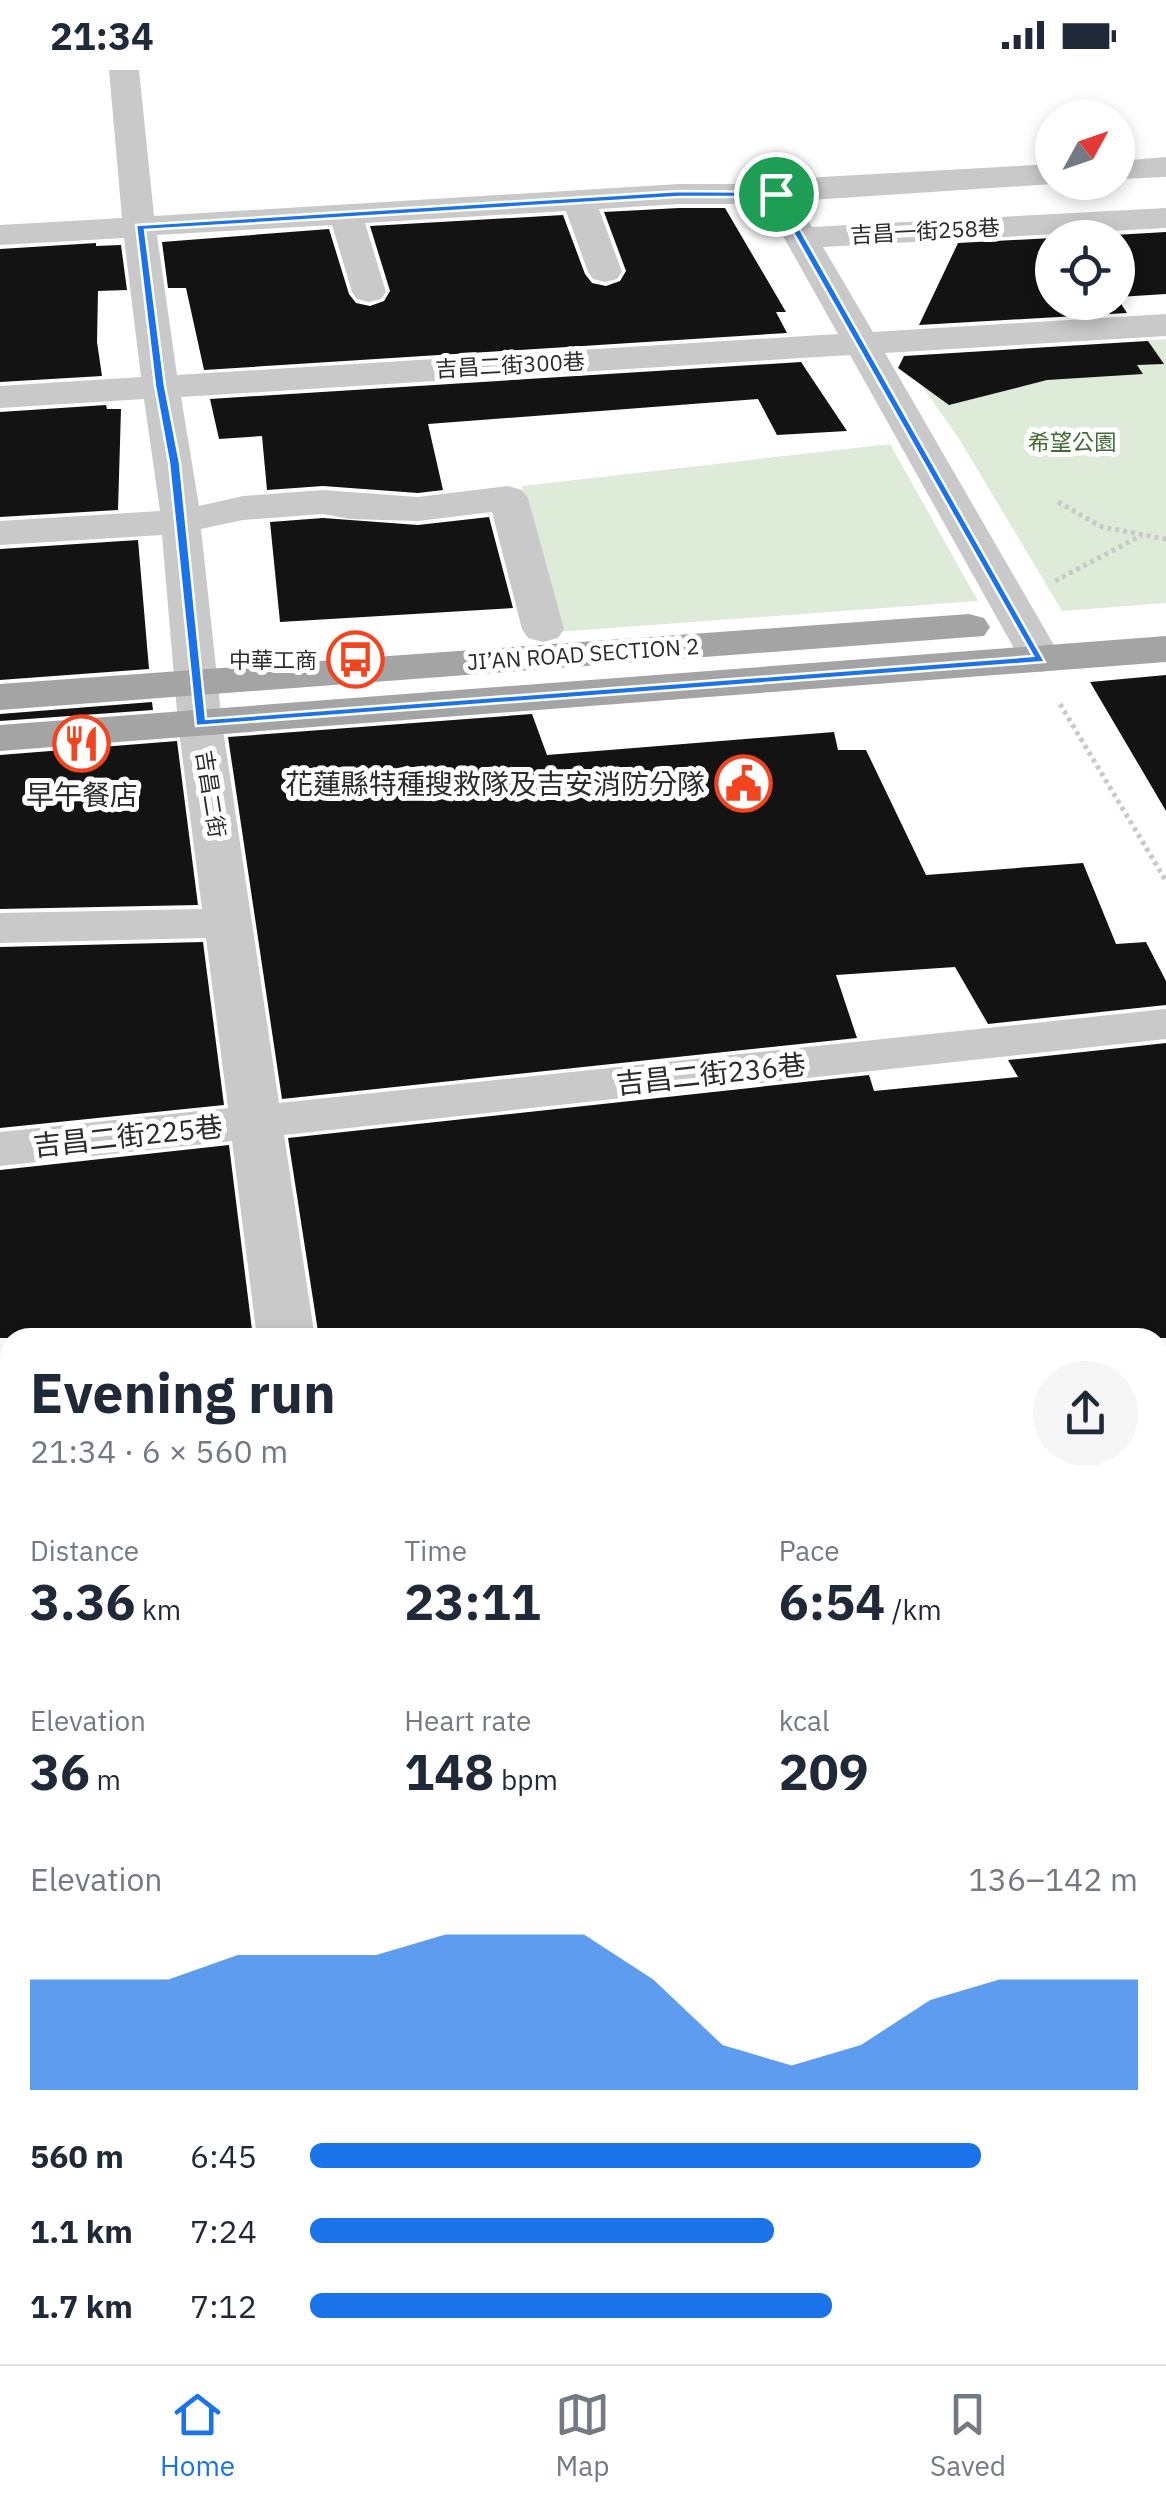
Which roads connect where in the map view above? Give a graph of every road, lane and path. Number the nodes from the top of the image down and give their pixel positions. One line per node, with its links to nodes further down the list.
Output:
1 (124, 70): 9 (street, 吉昌二街)
2 (1166, 167): 3 (street)
3 (1135, 169)
4 (1035, 175): 5 (street)
5 (776, 194): 6 (street); 11 (street)
6 (579, 200): 7 (street); 12 (street)
7 (346, 214): 9 (street); 13 (street)
8 (1166, 218): 11 (street, 吉昌一街258巷)
9 (140, 227): 10 (street); 16 (street, 吉昌二街)
10 (0, 234)
11 (803, 238): 15 (street)
12 (606, 272)
13 (369, 292)
14 (1166, 325): 15 (street, 吉昌二街300巷)
15 (860, 345): 16 (street, 吉昌二街300巷); 25 (street)
16 (160, 386): 17 (street, 吉昌二街300巷); 19 (street, 吉昌二街)
17 (0, 397)
18 (1058, 502): 21 (path)
19 (179, 522): 20 (street); 24 (street); 28 (street, 吉昌二街)
20 (0, 533)
21 (1142, 535): 22 (path); 25 (path)
22 (1166, 540)
23 (1166, 611): 25 (main road, JI’AN ROAD SECTION 2)
24 (543, 629)
25 (1028, 636): 26 (main road, JI’AN ROAD SECTION 2); 28 (main road, JI’AN ROAD SECTION 2); 30 (path)
26 (1166, 648)
27 (0, 698): 28 (main road, JI’AN ROAD SECTION 2)
28 (199, 702): 29 (main road, JI’AN ROAD SECTION 2); 31 (street, 吉昌二街)
29 (0, 738)
30 (1166, 881)
31 (230, 923): 32 (street); 34 (street, 吉昌二街)
32 (0, 928)
33 (1166, 1024): 34 (street, 吉昌二街236巷)
34 (256, 1123): 35 (street, 吉昌二街225巷); 36 (street, 吉昌二街)
35 (0, 1149)
36 (285, 1328)

